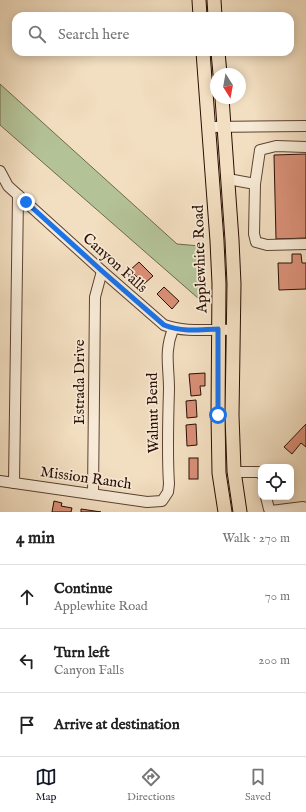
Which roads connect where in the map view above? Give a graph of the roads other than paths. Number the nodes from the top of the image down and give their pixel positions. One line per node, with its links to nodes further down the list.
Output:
1 (199, 0): 3 (main road)
2 (214, 0): 4 (main road)
3 (200, 12)
4 (215, 12)
5 (203, 56): 10 (main road, Applewhite Road)
6 (218, 56): 7 (main road)
7 (219, 68)
8 (223, 104): 11 (main road, Applewhite Road)
9 (306, 126): 11 (street)
10 (209, 127): 11 (street); 20 (main road, Applewhite Road)
11 (225, 127): 14 (main road, Applewhite Road)
12 (306, 147): 15 (street)
13 (0, 172): 16 (street, Canyon Falls)
14 (228, 179): 15 (street); 21 (main road, Applewhite Road)
15 (255, 184): 17 (street)
16 (18, 195): 18 (street, Canyon Falls); 25 (street)
17 (306, 244)
18 (102, 271): 19 (street, Canyon Falls); 26 (street, Estrada Drive)
19 (173, 329): 20 (street, Canyon Falls); 27 (street, Walnut Bend)
20 (218, 329): 21 (street, Canyon Falls); 30 (main road, Applewhite Road)
21 (233, 330): 22 (main road, Applewhite Road)
22 (234, 472): 23 (street); 31 (main road, Applewhite Road)
23 (258, 472)
24 (0, 481): 25 (street, Mission Ranch)
25 (14, 483): 26 (street, Mission Ranch)
26 (93, 494): 27 (street, Mission Ranch)
27 (165, 497)
28 (267, 500): 29 (street)
29 (306, 508)
30 (225, 512)
31 (240, 512)

